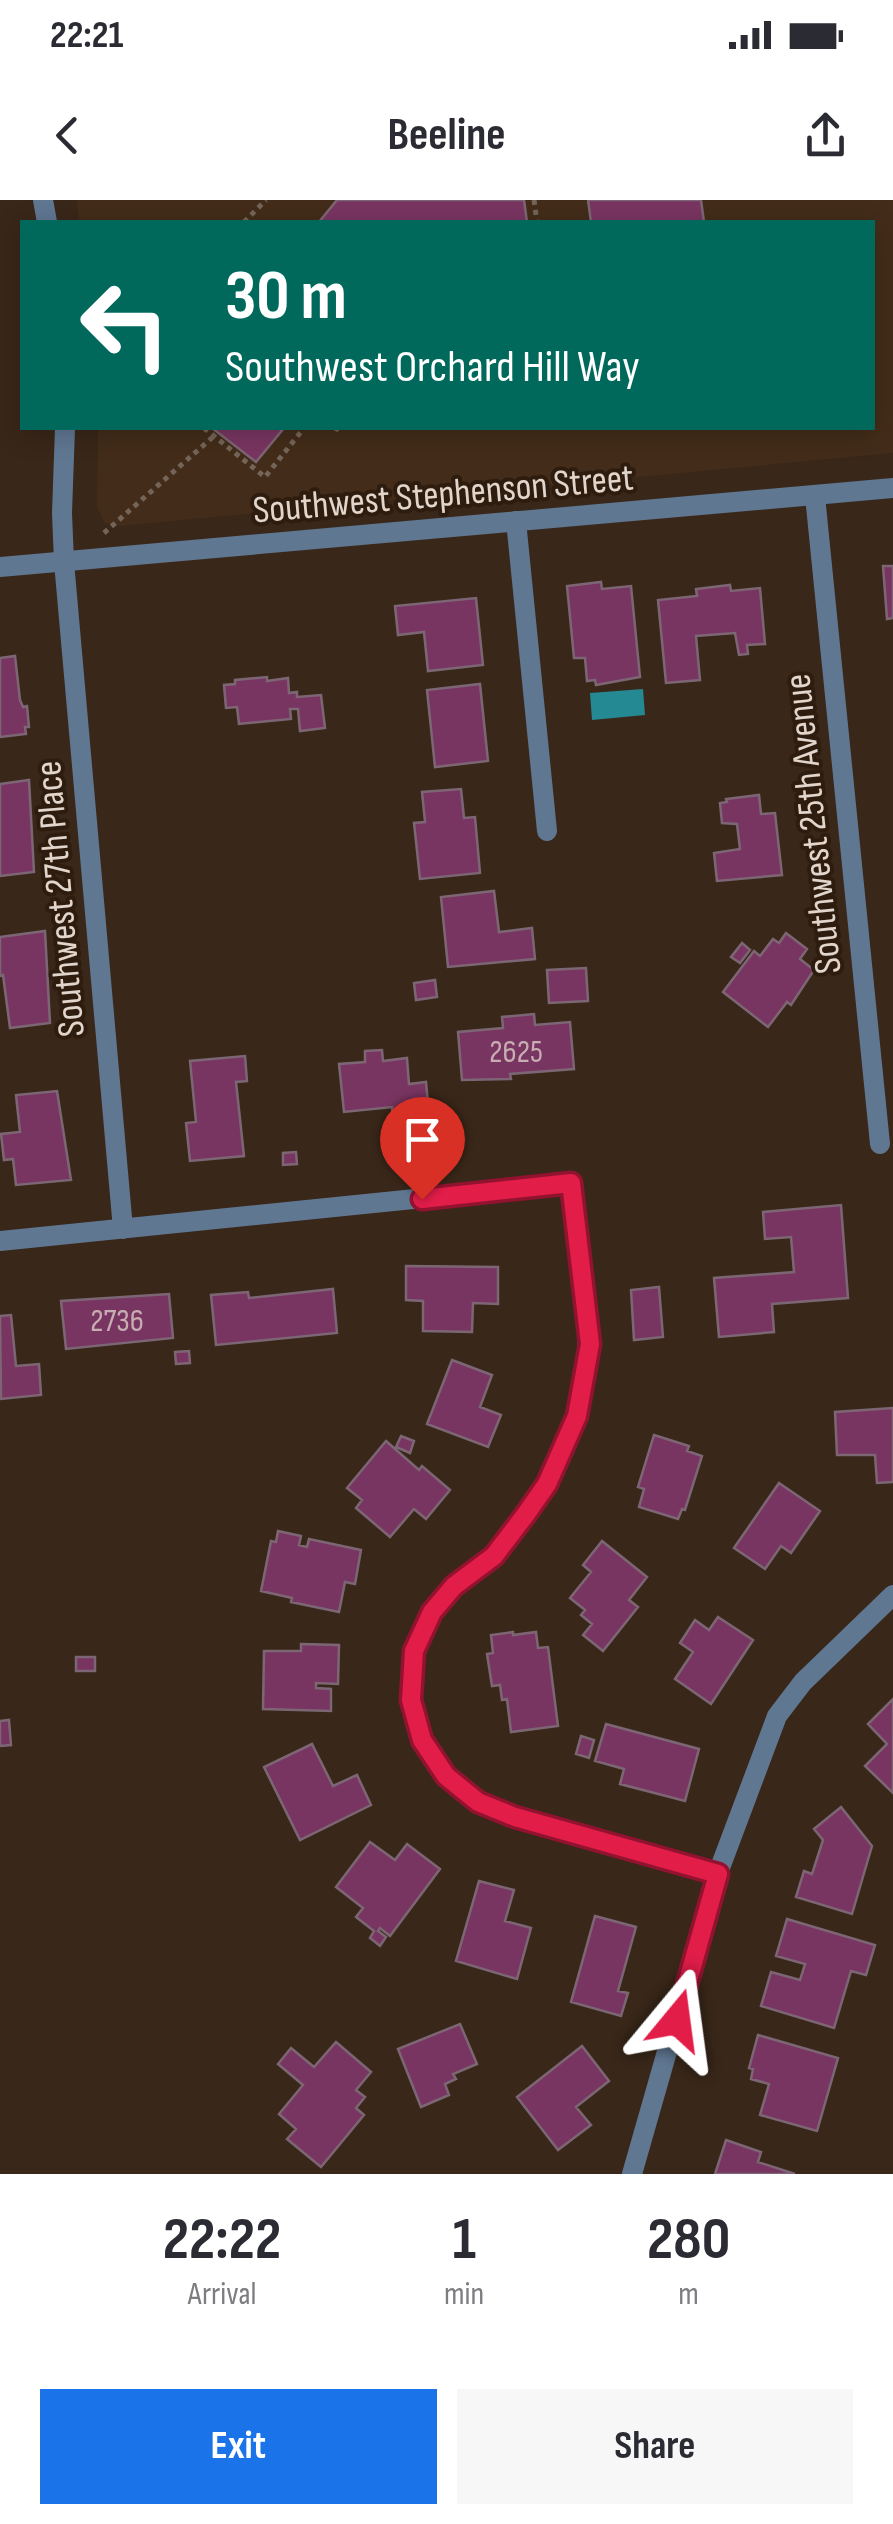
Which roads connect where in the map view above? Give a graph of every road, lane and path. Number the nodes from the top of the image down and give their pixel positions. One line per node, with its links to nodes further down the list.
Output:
1 (266, 200): 2 (path)
2 (246, 220)
3 (65, 430): 11 (street, Southwest 27th Place)
4 (206, 430): 6 (path)
5 (302, 430): 6 (path)
6 (214, 436): 10 (path)
7 (893, 488): 8 (street, Southwest Stephenson Street)
8 (814, 496): 9 (street, Southwest Stephenson Street); 14 (street, Southwest 25th Avenue)
9 (516, 521): 11 (street, Southwest Stephenson Street); 13 (street)
10 (102, 535)
11 (64, 562): 12 (street, Southwest Stephenson Street); 15 (street, Southwest 27th Place)
12 (0, 566)
13 (548, 830)
14 (880, 1144)
15 (123, 1230): 16 (street); 18 (street)
16 (0, 1241)
17 (893, 1594): 18 (street)
18 (718, 1874): 19 (street)
19 (632, 2174)

